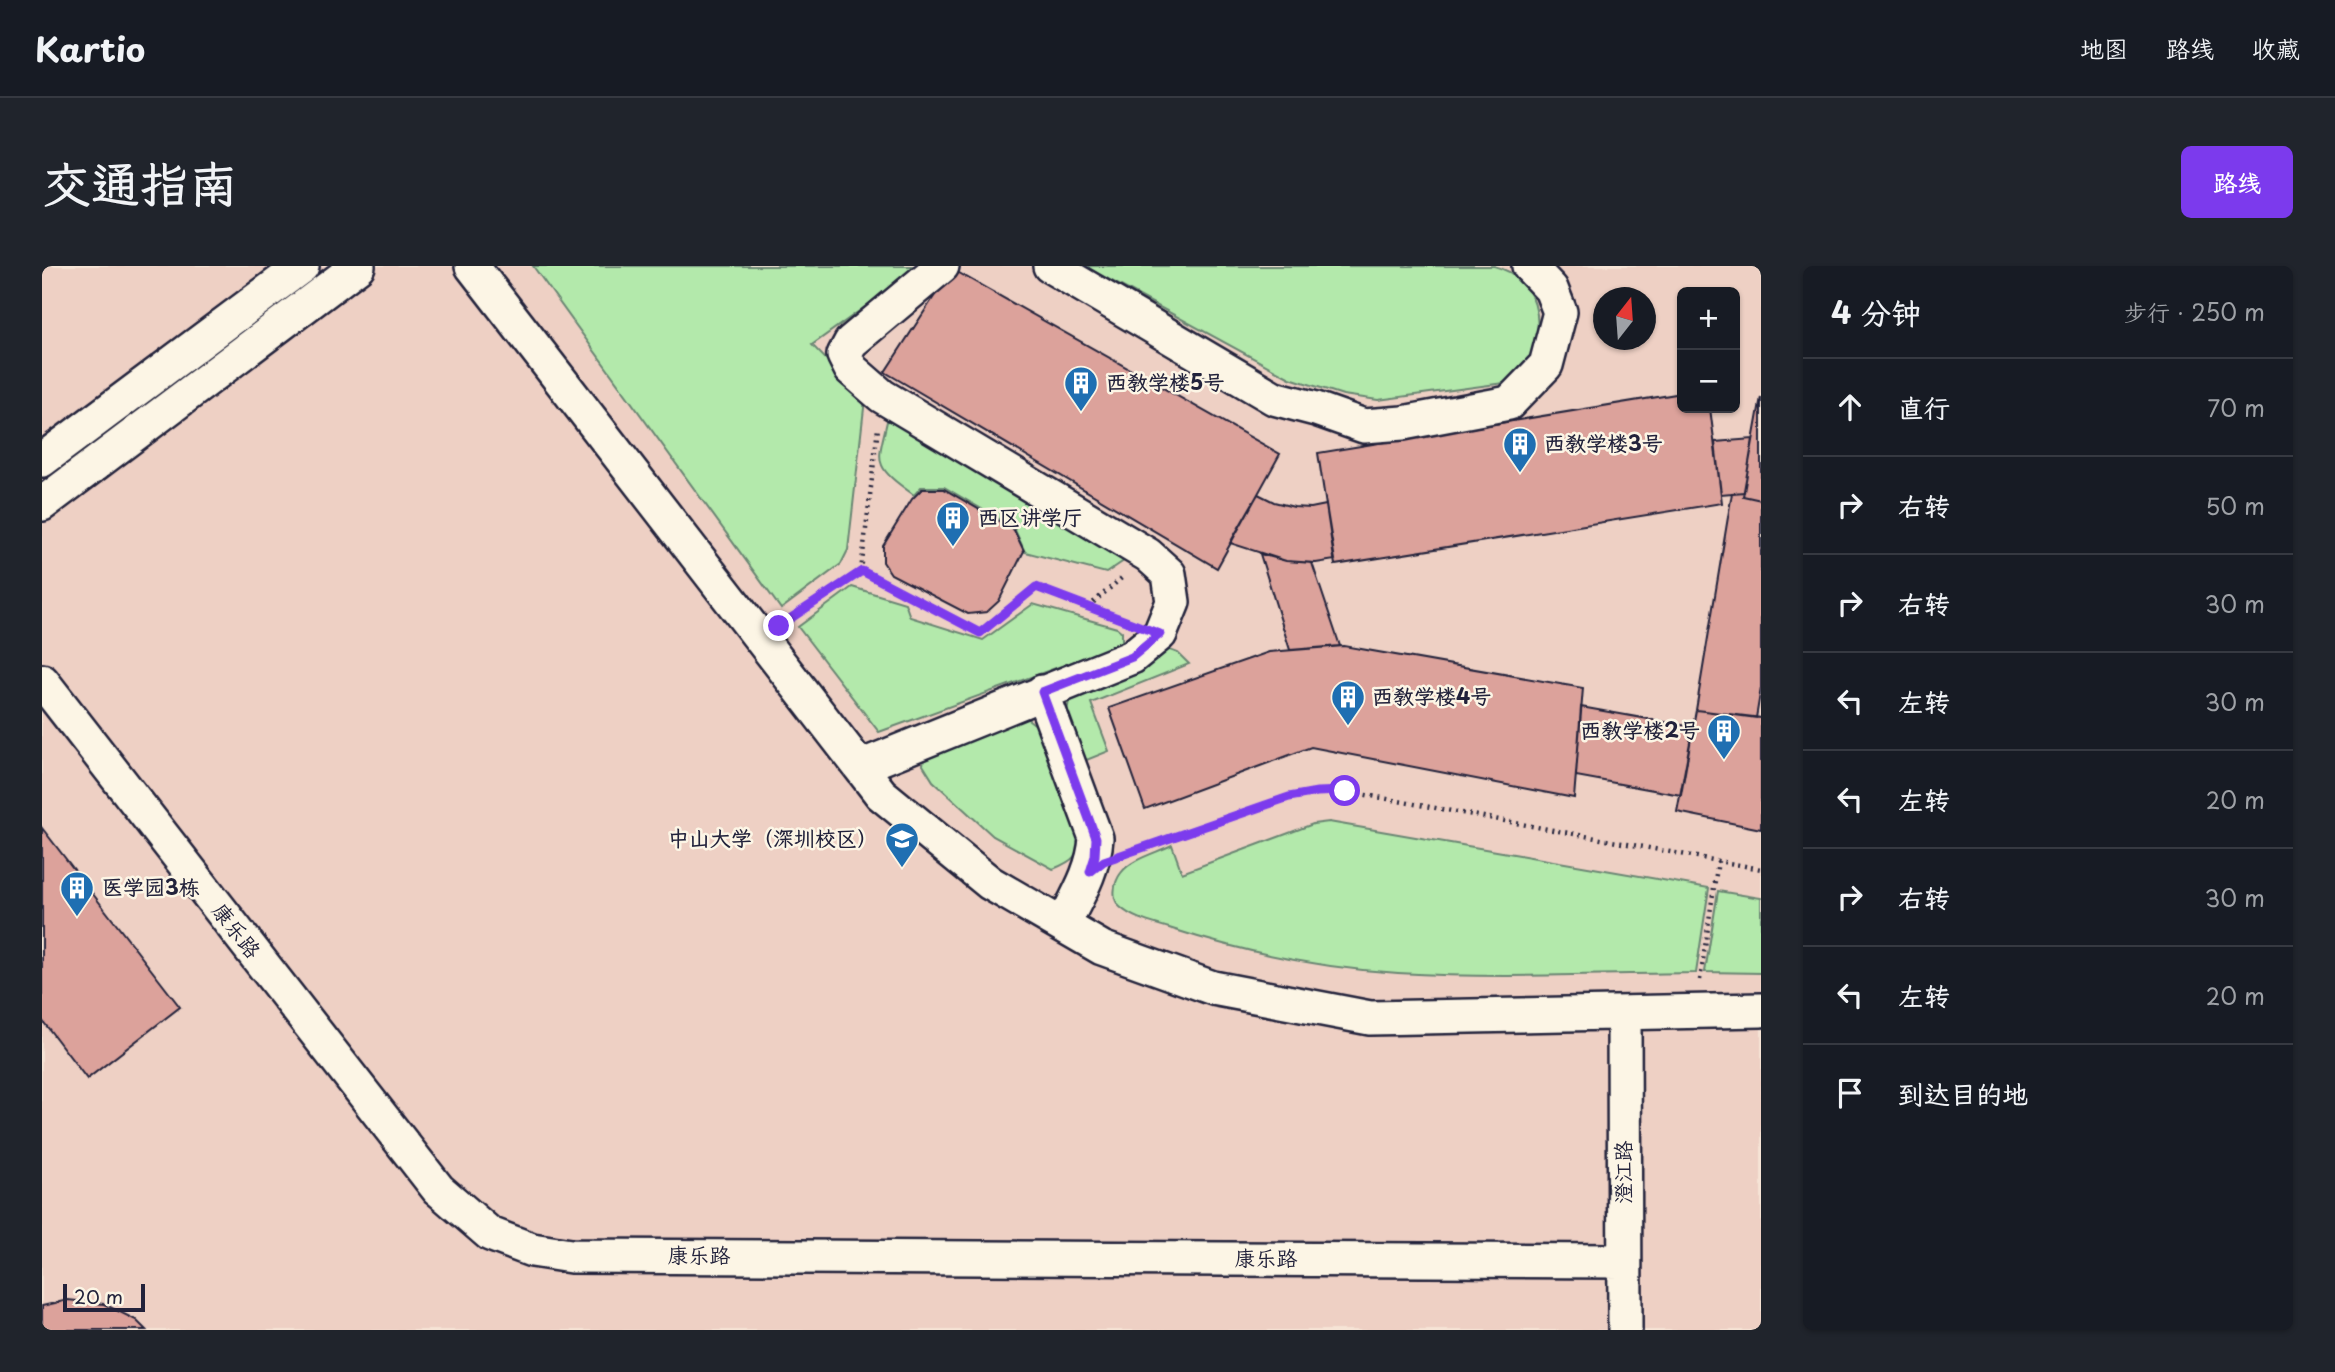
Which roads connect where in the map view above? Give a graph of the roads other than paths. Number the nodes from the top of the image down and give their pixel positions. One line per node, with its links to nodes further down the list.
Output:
1 (302, 266): 7 (lane)
2 (358, 266): 8 (lane)
3 (472, 266): 11 (lane)
4 (942, 266): 10 (lane)
5 (1050, 266): 6 (lane)
6 (1529, 266)
7 (42, 460)
8 (42, 504)
9 (42, 681): 15 (lane, 康乐路)
10 (1042, 692): 11 (lane); 12 (lane)
11 (860, 767): 12 (lane)
12 (1063, 925): 14 (lane)
13 (1761, 1010): 14 (lane)
14 (1624, 1013): 15 (lane, 澄江路)
15 (1624, 1261): 16 (lane, 澄江路)
16 (1626, 1330)

